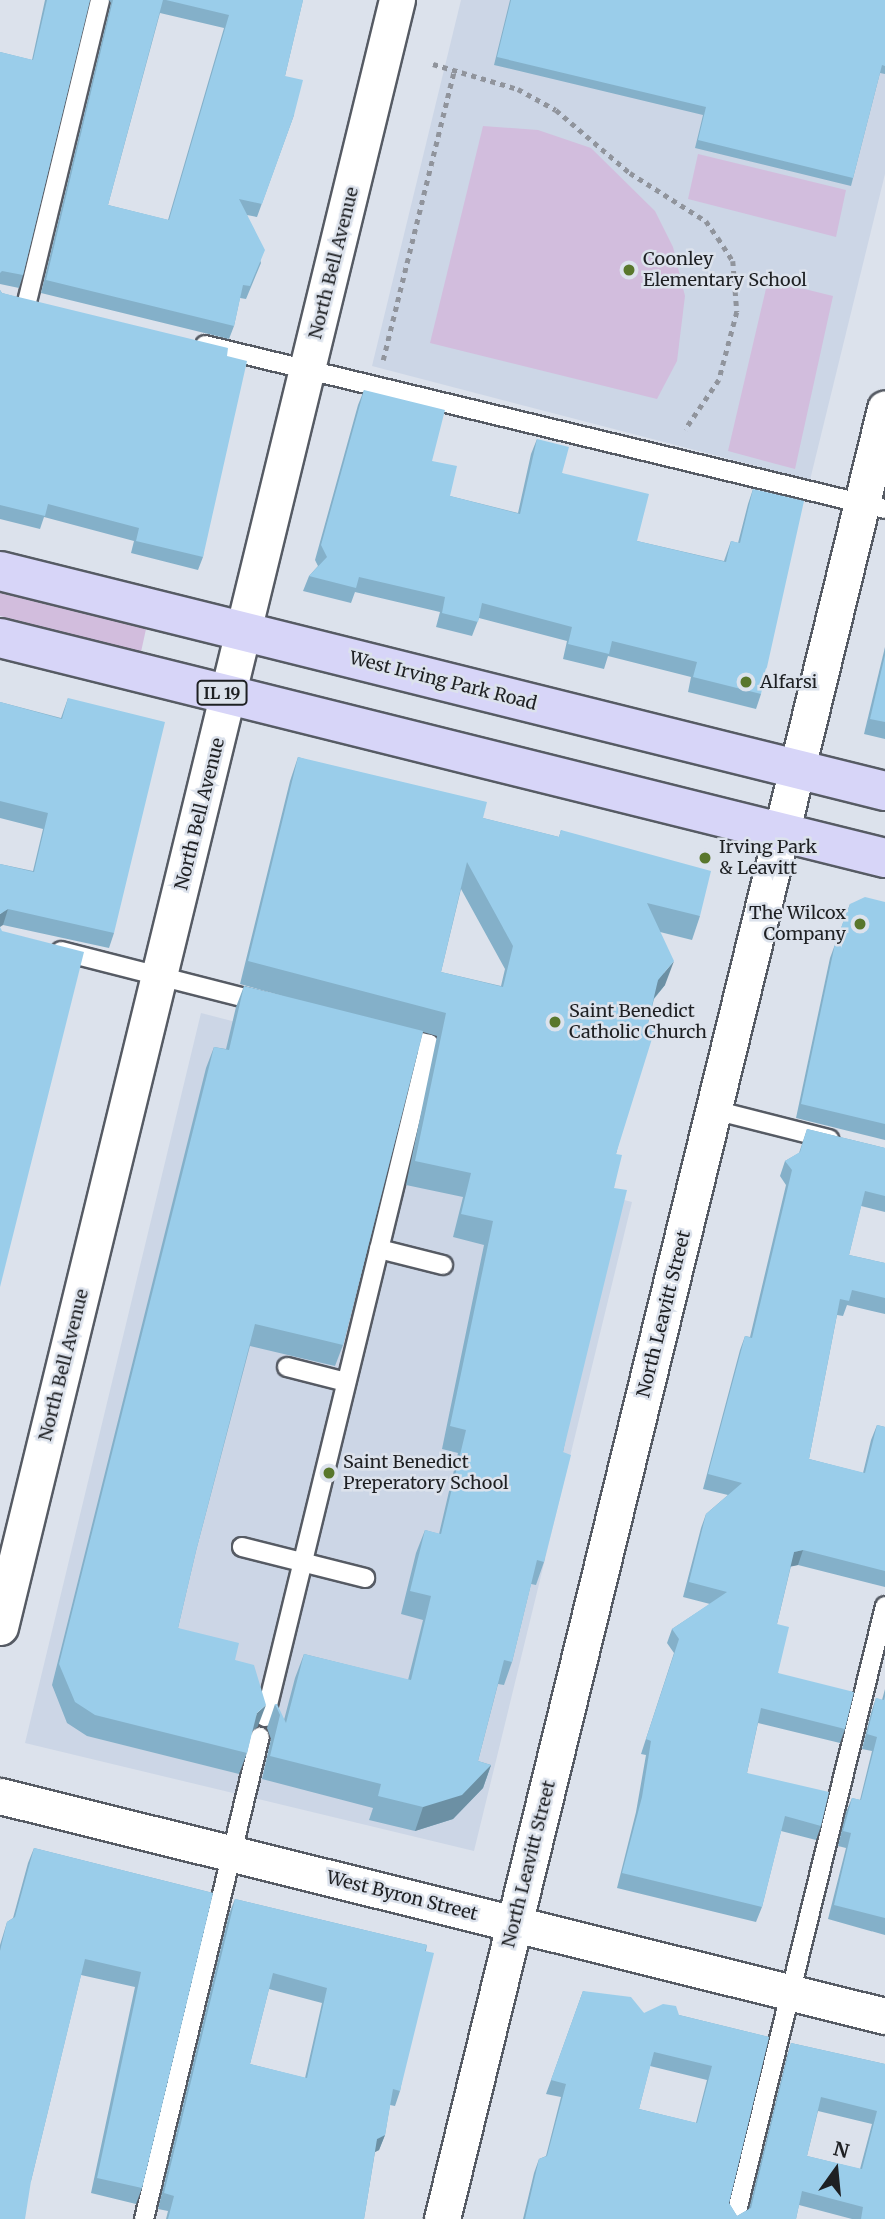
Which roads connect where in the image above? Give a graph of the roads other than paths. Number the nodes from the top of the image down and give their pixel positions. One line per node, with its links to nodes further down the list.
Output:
1 (100, 0): 3 (lane)
2 (397, 0): 5 (street, North Bell Avenue)
3 (53, 308)
4 (187, 341): 5 (lane)
5 (308, 370): 7 (lane); 9 (street, North Bell Avenue)
6 (885, 408): 7 (street, North Leavitt Street)
7 (873, 506): 12 (street, North Leavitt Street)
8 (0, 571): 9 (main road, West Irving Park Road)
9 (244, 632): 11 (street, North Bell Avenue); 12 (main road, West Irving Park Road)
10 (0, 638): 11 (main road, IL 19)
11 (229, 695): 14 (main road, IL 19); 17 (street, North Bell Avenue)
12 (797, 769): 13 (main road, West Irving Park Road); 14 (street, North Leavitt Street)
13 (885, 791)
14 (782, 832): 15 (main road, IL 19); 20 (street, North Leavitt Street)
15 (885, 858)
16 (40, 946): 17 (lane)
17 (160, 976): 18 (lane); 30 (street, North Bell Avenue)
18 (283, 1007)
19 (376, 1030): 22 (lane)
20 (714, 1110): 21 (lane); 35 (street, North Leavitt Street)
21 (845, 1142)
22 (379, 1249): 23 (lane); 25 (lane)
23 (443, 1265)
24 (287, 1367): 25 (lane)
25 (346, 1382): 27 (lane)
26 (242, 1547): 27 (lane)
27 (302, 1562): 28 (lane); 31 (lane)
28 (365, 1578)
29 (885, 1606): 36 (lane)
30 (0, 1627)
31 (265, 1717)
32 (260, 1737): 34 (lane)
33 (0, 1796): 34 (street, West Byron Street)
34 (232, 1854): 35 (street, West Byron Street); 38 (lane)
35 (514, 1923): 36 (street, West Byron Street); 39 (street, North Leavitt Street)
36 (790, 1992): 37 (street, West Byron Street); 40 (lane)
37 (885, 2016)
38 (144, 2219)
39 (442, 2219)
40 (735, 2219)

